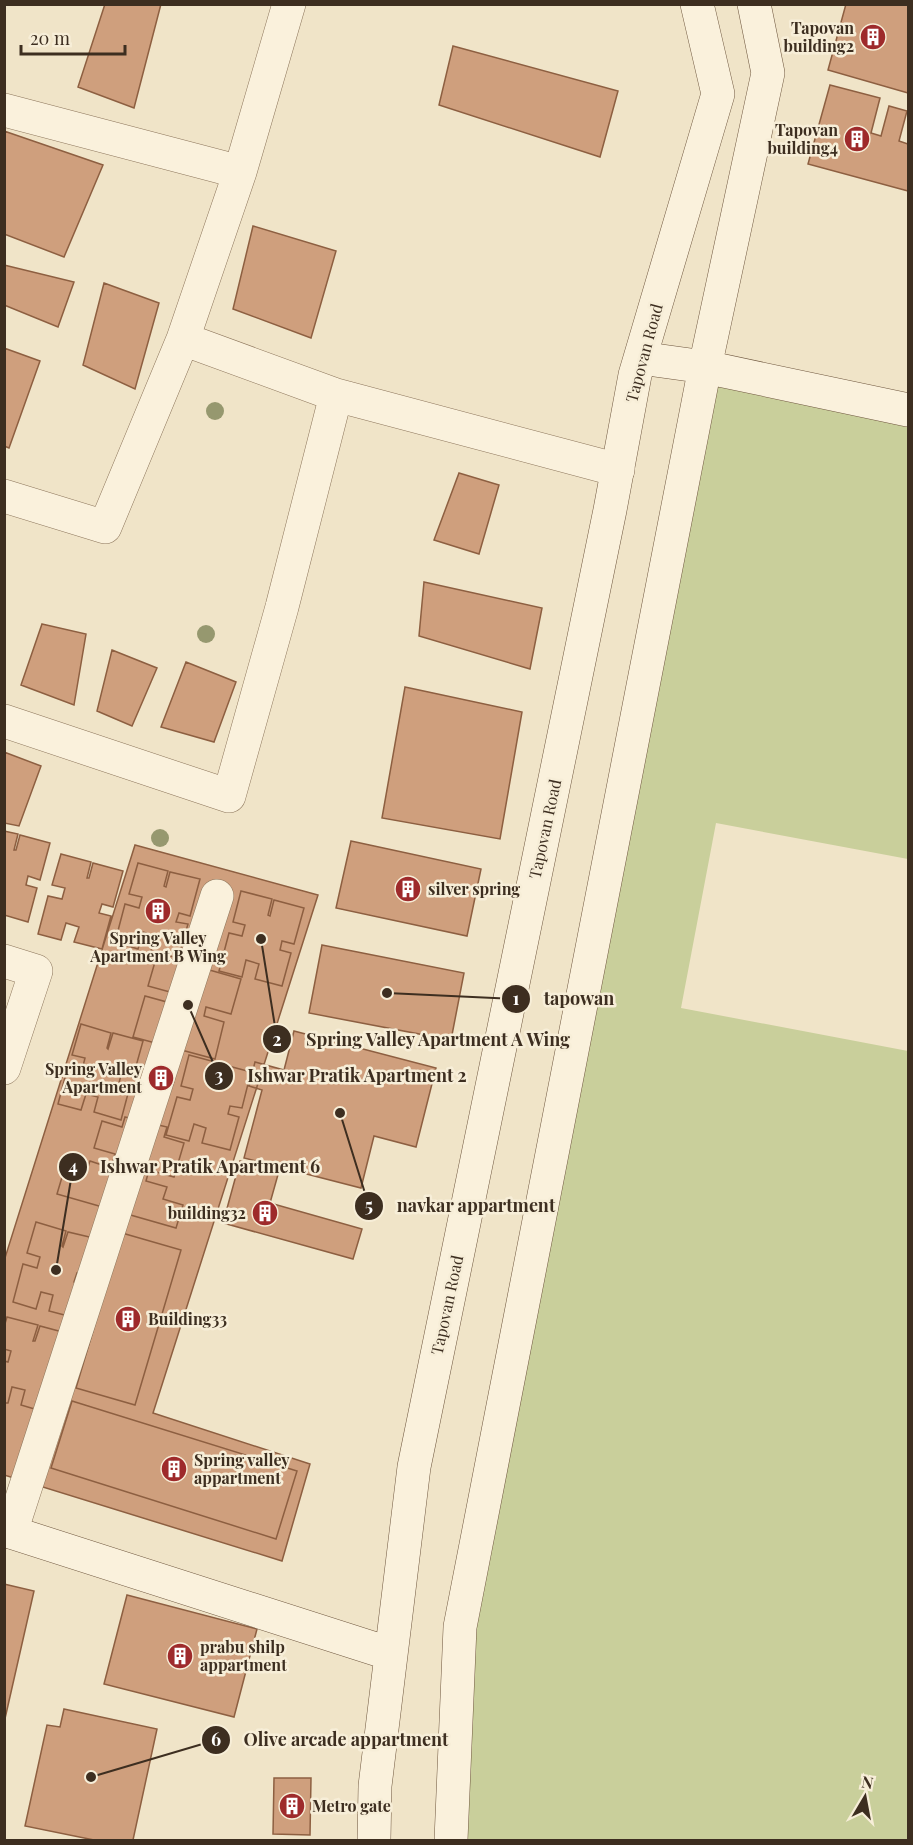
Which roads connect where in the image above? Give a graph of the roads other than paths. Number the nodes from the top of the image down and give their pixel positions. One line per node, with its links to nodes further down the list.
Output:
1 (289, 4): 5 (main road)
2 (697, 4): 7 (main road, Tapovan Road)
3 (754, 4): 8 (main road)
4 (4, 110): 5 (main road)
5 (240, 172): 6 (main road)
6 (183, 339): 9 (main road); 12 (main road)
7 (640, 358): 8 (main road); 11 (main road, Tapovan Road)
8 (705, 367): 10 (main road); 20 (main road)
9 (336, 395): 11 (main road); 13 (main road)
10 (909, 410)
11 (618, 470): 18 (main road, Tapovan Road)
12 (4, 496)
13 (4, 721)
14 (217, 896): 17 (main road)
15 (4, 961): 16 (main road)
16 (4, 1068)
17 (8, 1531): 18 (main road)
18 (392, 1654): 19 (main road, Tapovan Road)
19 (374, 1840)
20 (451, 1840)

